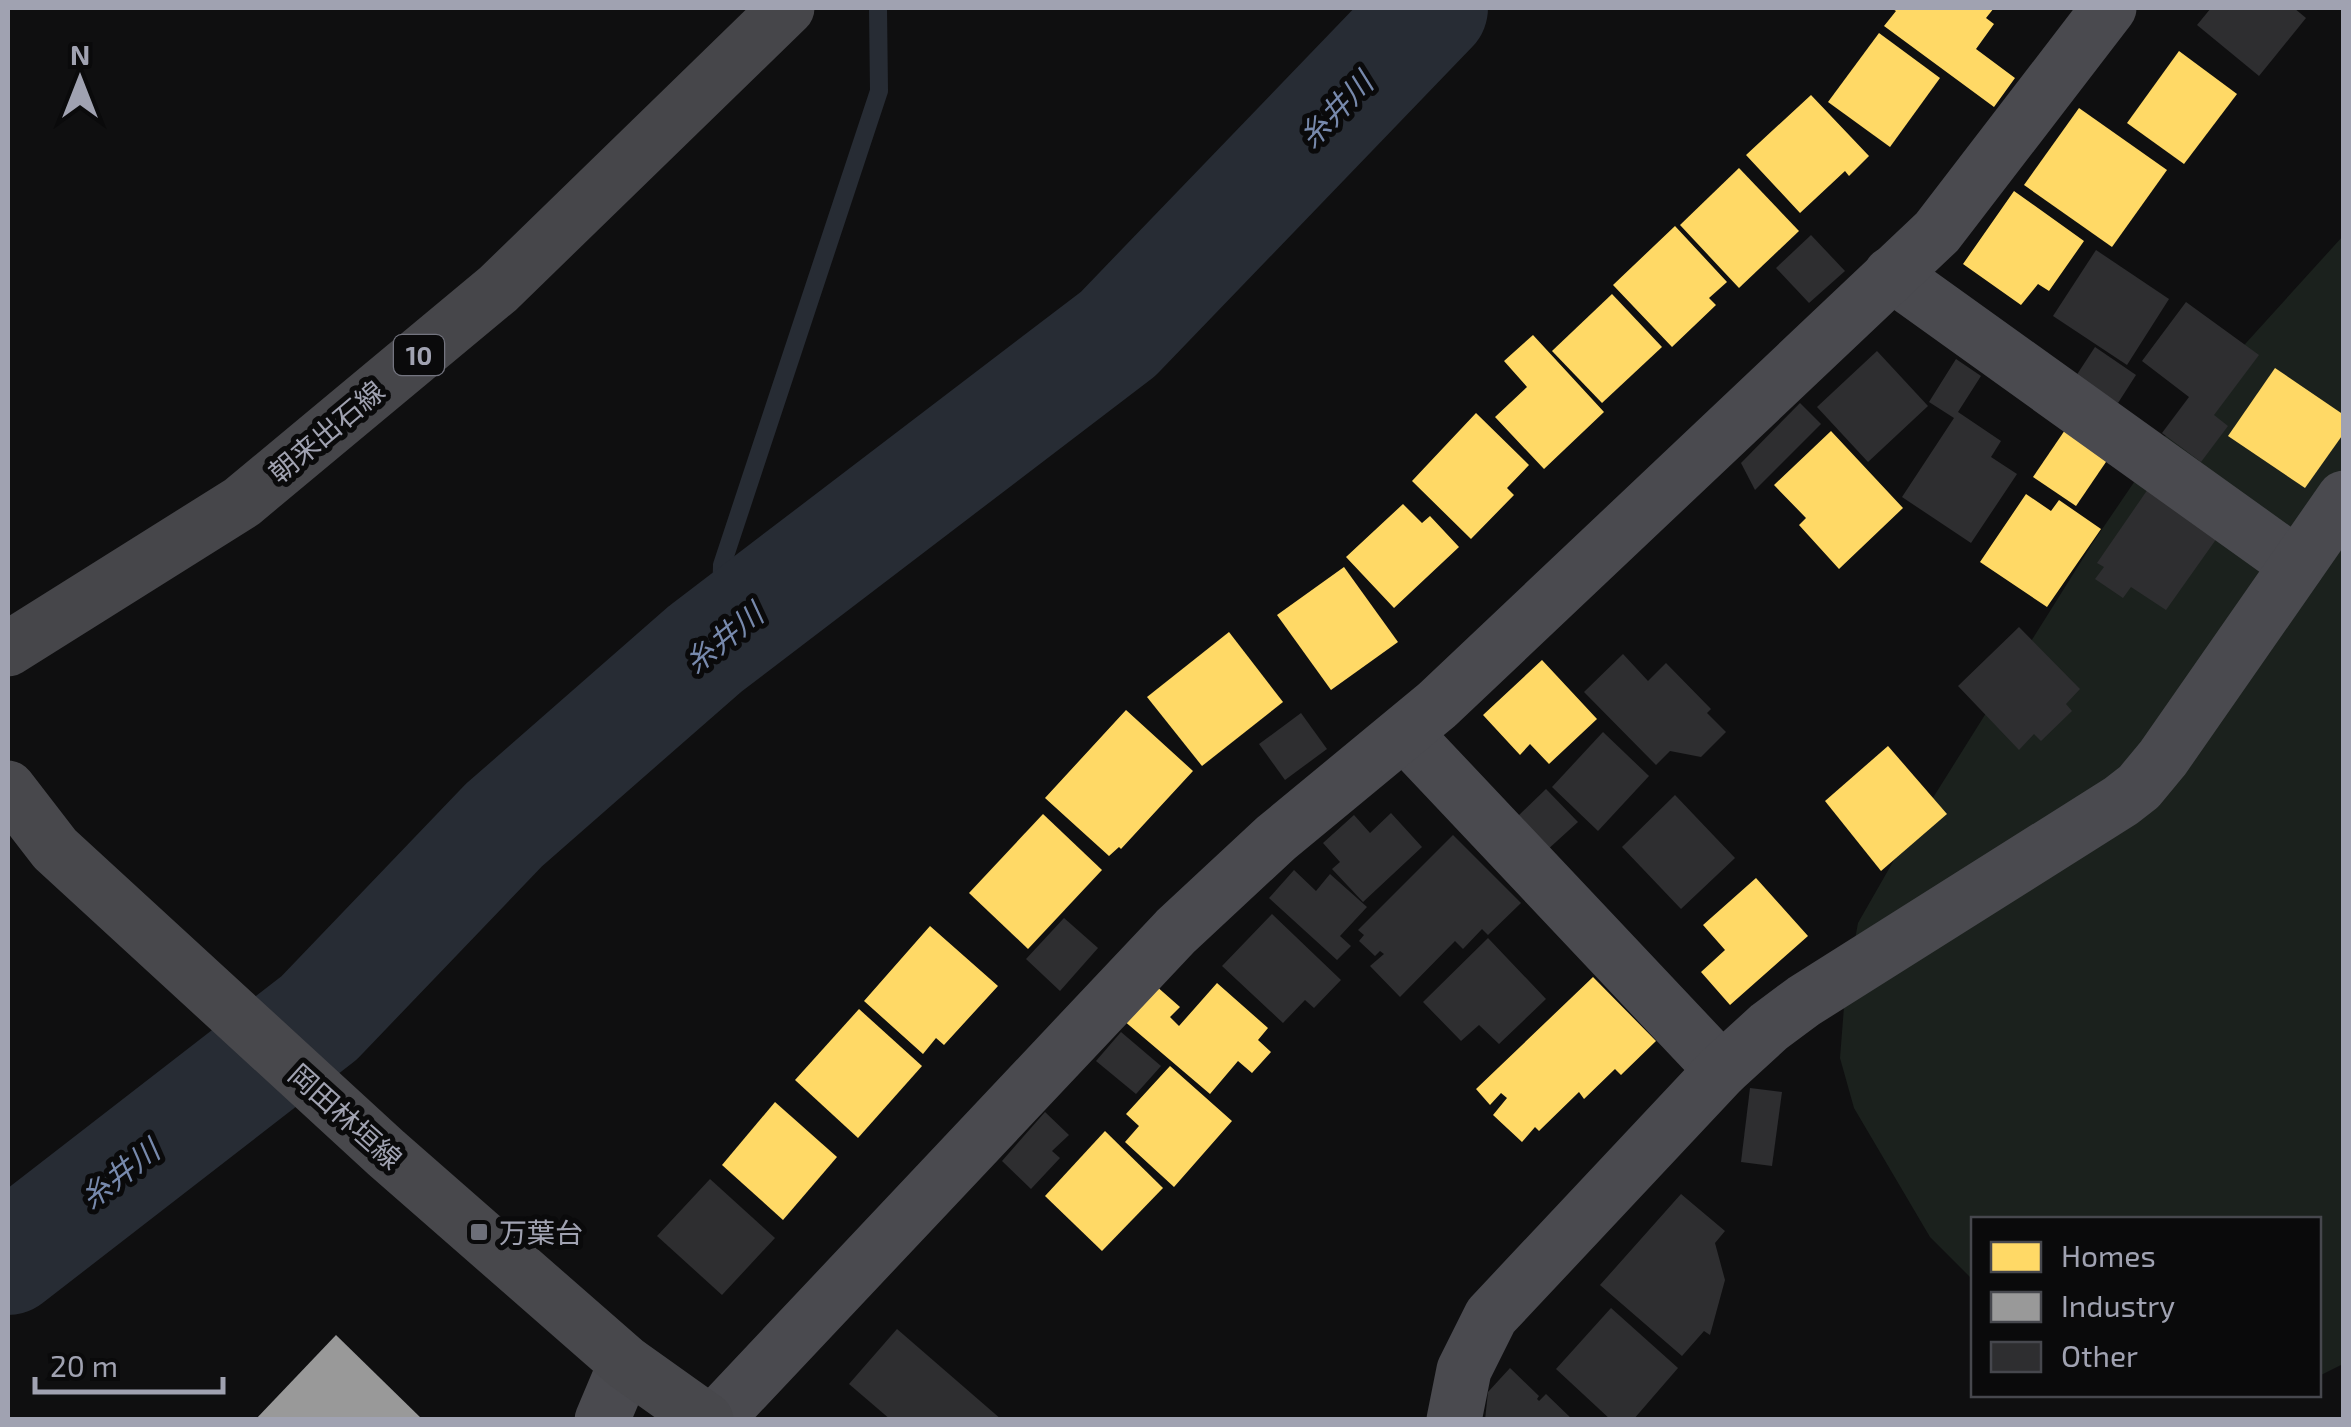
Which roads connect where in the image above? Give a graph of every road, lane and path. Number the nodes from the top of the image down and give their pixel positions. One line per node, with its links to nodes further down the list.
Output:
1 (788, 8): 6 (main road, 朝来出石線 / 10)
2 (2109, 8): 3 (street)
3 (1892, 274): 5 (street); 7 (street)
4 (2344, 498): 5 (street)
5 (2297, 565): 9 (street)
6 (8, 648)
7 (1404, 733): 9 (street); 13 (street)
8 (8, 788): 10 (main road, 岡田林垣線)
9 (1722, 1070): 14 (street)
10 (626, 1363): 11 (street); 12 (main road, 岡田林垣線)
11 (602, 1420)
12 (706, 1420)
13 (715, 1420)
14 (1454, 1420)

